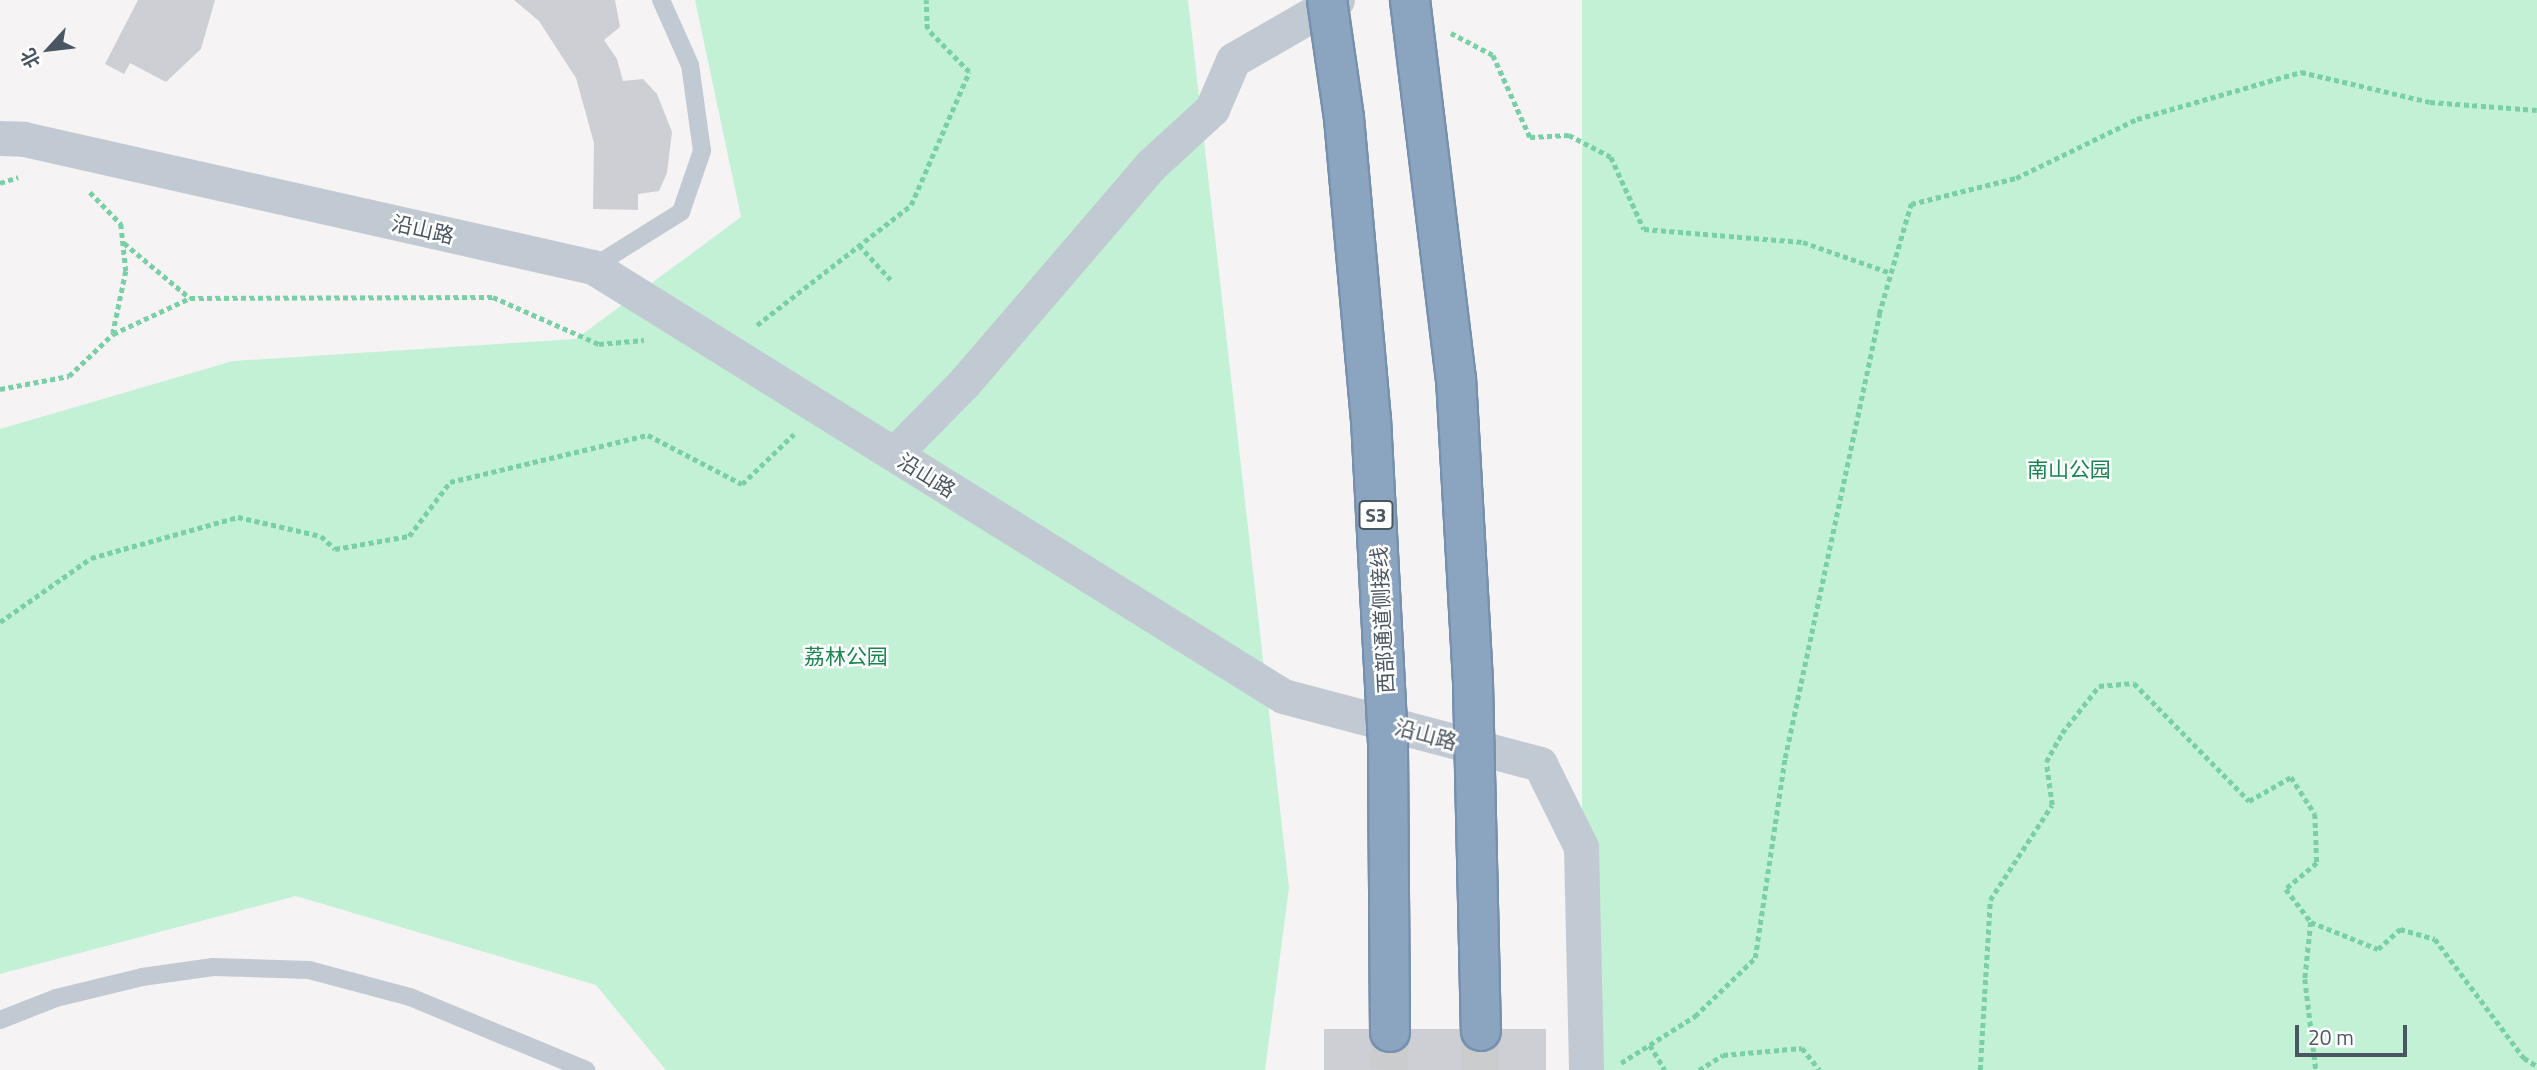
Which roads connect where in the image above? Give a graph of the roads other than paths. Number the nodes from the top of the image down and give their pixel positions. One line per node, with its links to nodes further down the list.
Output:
1 (661, 0): 6 (lane)
2 (1327, 0): 10 (highway, 西部通道侧接线 / S3, bridge)
3 (1337, 0): 7 (street)
4 (1410, 0): 9 (highway, bridge)
5 (0, 138): 6 (street, 沿山路)
6 (593, 267): 7 (street, 沿山路)
7 (894, 454): 12 (street, 沿山路)
8 (0, 1020): 11 (lane)
9 (1481, 1031)
10 (1390, 1032)
11 (586, 1070)
12 (1586, 1070)

